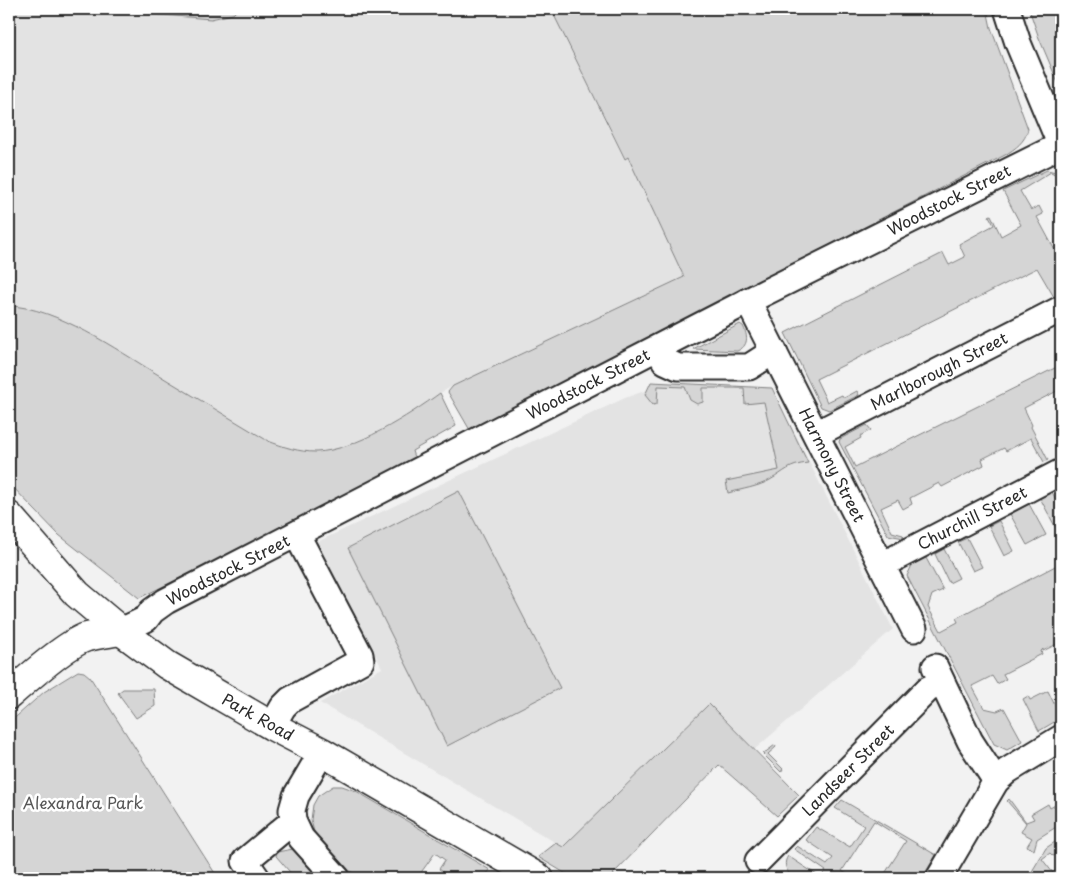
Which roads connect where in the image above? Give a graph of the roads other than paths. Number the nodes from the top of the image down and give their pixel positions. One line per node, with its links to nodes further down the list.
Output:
1 (1007, 9): 2 (street)
2 (1061, 145): 3 (street, Woodstock Street)
3 (748, 301): 5 (street, Woodstock Street); 6 (street, Harmony Street)
4 (1061, 309): 7 (street, Marlborough Street)
5 (658, 348): 6 (street); 10 (street, Woodstock Street)
6 (774, 351): 7 (street, Harmony Street)
7 (816, 434): 11 (street, Harmony Street)
8 (1061, 472): 11 (street, Churchill Street)
9 (9, 516): 13 (street, Park Road)
10 (297, 535): 13 (street, Woodstock Street); 15 (street)
11 (882, 565): 12 (street, Harmony Street)
12 (914, 629)
13 (121, 631): 14 (street); 15 (street, Park Road)
14 (9, 695)
15 (272, 726): 17 (street, Park Road)
16 (1061, 738): 18 (street)
17 (322, 752): 19 (street); 23 (street, Park Road)
18 (996, 781): 20 (street, Landseer Street); 24 (street)
19 (293, 821): 21 (street); 22 (street)
20 (758, 861)
21 (257, 878)
22 (338, 878)
23 (539, 878)
24 (939, 878)

